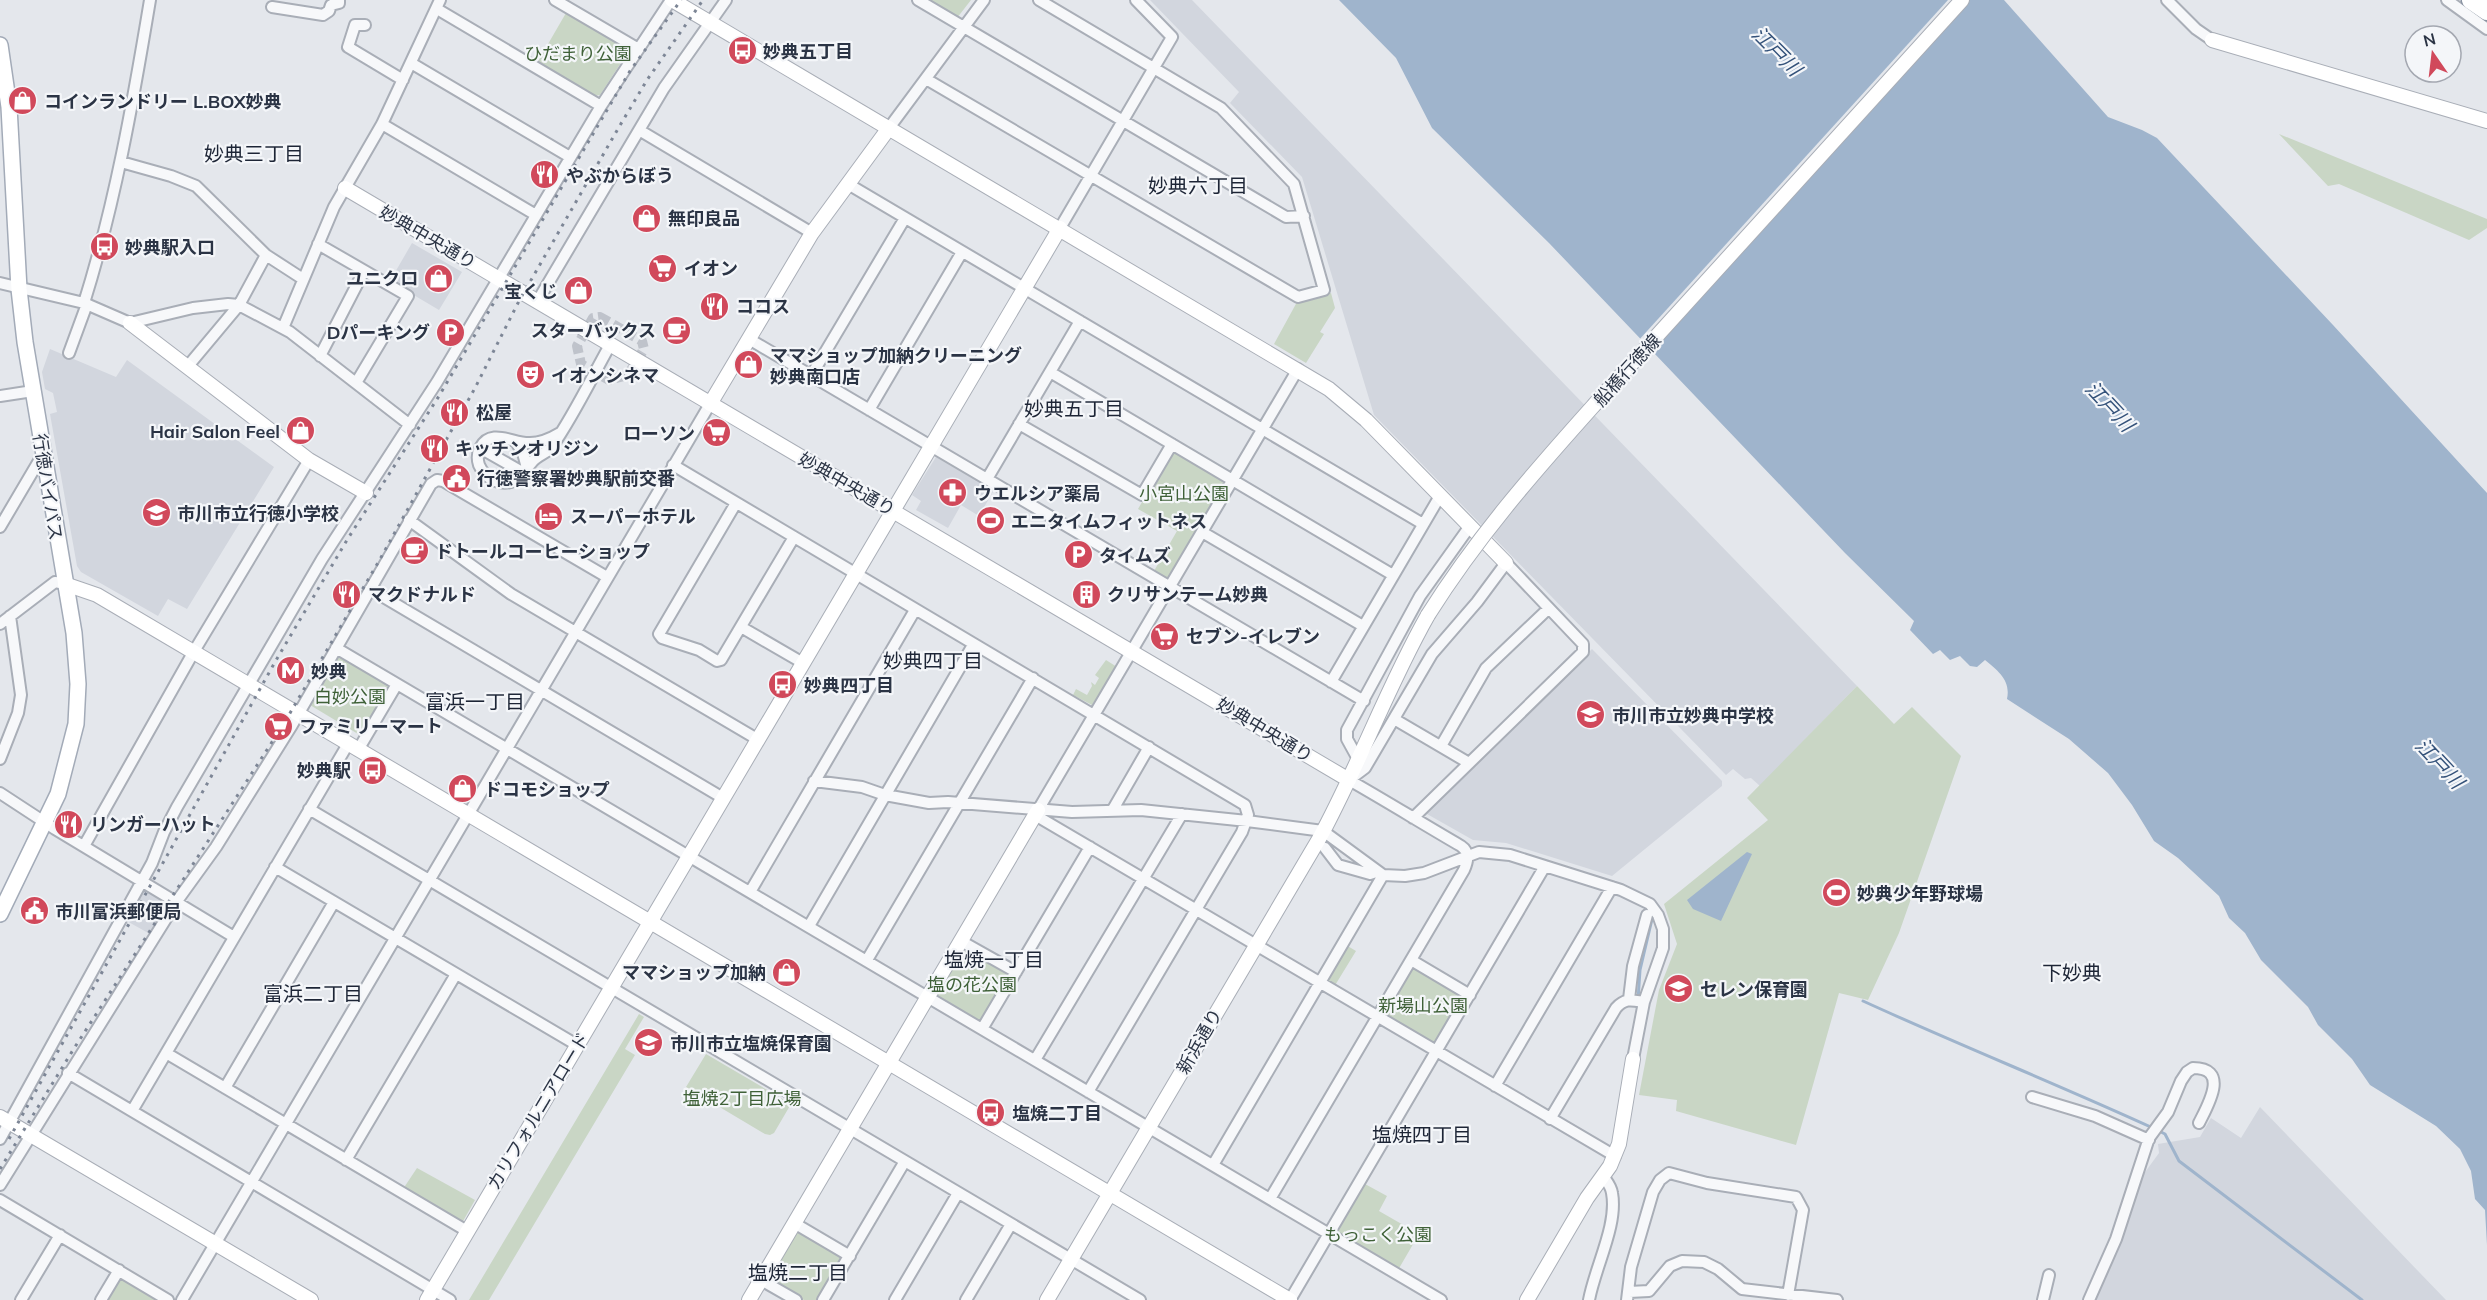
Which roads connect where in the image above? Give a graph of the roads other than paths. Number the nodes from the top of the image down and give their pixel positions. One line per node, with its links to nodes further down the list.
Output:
1 (150, 0): 36 (street)
2 (339, 0): 15 (street)
3 (555, 0): 23 (street)
4 (672, 0): 17 (street); 23 (street)
5 (726, 0): 17 (street)
6 (918, 0): 19 (street)
7 (984, 0): 19 (street)
8 (1039, 0): 25 (street)
9 (1136, 0): 25 (street)
10 (1962, 0): 131 (street, 船橋行徳線, bridge)
11 (2167, 0): 21 (street)
12 (2447, 0): 20 (street)
13 (2471, 0): 16 (highway)
14 (438, 4): 24 (street); 29 (street)
15 (272, 7)
16 (2487, 11)
17 (710, 22): 33 (street); 34 (street)
18 (365, 25): 27 (street)
19 (964, 27): 26 (street); 30 (street)
20 (2487, 29)
21 (2212, 40): 31 (street)
22 (0, 45): 28 (main road, 行徳バイパス)
23 (637, 48): 29 (street)
24 (411, 63): 27 (street); 35 (street)
25 (1154, 68): 30 (street); 41 (street)
26 (926, 79): 33 (street); 37 (street)
27 (403, 80): 32 (street)
28 (4, 106): 53 (main road, 行徳バイパス)
29 (601, 106): 35 (street)
30 (1123, 121): 37 (street); 41 (street)
31 (2487, 121)
32 (382, 124): 39 (street); 40 (street)
33 (890, 128): 38 (street); 43 (street)
34 (639, 130): 44 (street); 54 (street)
35 (570, 157): 40 (street)
36 (121, 162): 47 (street); 55 (street)
37 (1091, 175): 41 (street); 43 (street)
38 (848, 184): 42 (street); 44 (street)
39 (345, 188): 45 (street); 50 (street, 妙典中央通り)
40 (536, 215): 50 (street)
41 (1304, 216)
42 (904, 218): 46 (street); 67 (street)
43 (1060, 228): 52 (street, カリフォルニアロード); 65 (street)
44 (812, 233): 60 (street)
45 (318, 244): 48 (street); 49 (street)
46 (962, 252): 52 (street); 72 (street)
47 (266, 255): 49 (street); 56 (street)
48 (364, 271): 63 (street); 68 (street)
49 (303, 279): 59 (street)
50 (499, 279): 54 (street, 妙典中央通り); 73 (street)
51 (0, 283): 53 (street)
52 (1024, 288): 57 (street); 79 (street, カリフォルニアロード)
53 (19, 289): 55 (street); 69 (main road, 行徳バイパス)
54 (537, 302): 61 (street, 妙典中央通り)
55 (85, 304): 58 (street); 62 (street)
56 (239, 305): 58 (street); 59 (street); 64 (street)
57 (1080, 321): 66 (street); 75 (street)
58 (130, 323): 64 (street)
59 (283, 328): 63 (street)
60 (749, 339): 67 (street); 71 (street)
61 (610, 345): 71 (street, 妙典中央通り); 76 (street)
62 (69, 353)
63 (320, 356): 68 (street)
64 (188, 366): 82 (street)
65 (1298, 369): 75 (street); 88 (street)
66 (1050, 372): 74 (street); 78 (street)
67 (811, 376): 72 (street)
68 (356, 383): 73 (street)
69 (33, 391): 70 (street); 81 (main road, 行徳バイパス)
70 (0, 396)
71 (710, 404): 83 (street); 90 (street, 妙典中央通り)
72 (869, 410): 79 (street)
73 (410, 424): 87 (street)
74 (1019, 424): 78 (street); 85 (street)
75 (1263, 429): 86 (street); 92 (street)
76 (560, 433): 77 (street); 84 (street)
77 (516, 442): 80 (street); 84 (street)
78 (1172, 444): 86 (street)
79 (931, 446): 85 (street); 90 (street, カリフォルニアロード)
80 (480, 448): 84 (street); 84 (street)
81 (43, 454): 94 (street); 101 (main road, 行徳バイパス)
82 (309, 460): 87 (street); 114 (street)
83 (673, 465): 89 (street); 100 (street)
84 (526, 471)
85 (987, 479): 102 (street)
86 (1232, 480): 95 (street); 99 (street)
87 (366, 493): 118 (street)
88 (1440, 496): 92 (street); 93 (street)
89 (736, 503): 96 (street); 109 (street)
90 (892, 510): 98 (street, カリフォルニアロード); 113 (street, 妙典中央通り)
91 (409, 520): 100 (street); 103 (street); 110 (street)
92 (1423, 524): 99 (street)
93 (1470, 526): 97 (street); 121 (street)
94 (0, 527)
95 (1202, 532): 102 (street); 108 (street)
96 (794, 537): 98 (street); 109 (street)
97 (1506, 563): 104 (street); 124 (street)
98 (855, 574): 105 (street); 115 (street, カリフォルニアロード)
99 (1394, 575): 108 (street)
100 (607, 577): 110 (street)
101 (65, 584): 106 (street); 114 (street); 146 (main road, 行徳バイパス)
102 (1170, 587): 113 (street); 117 (street)
103 (370, 589): 112 (street); 120 (street)
104 (1548, 609): 126 (street); 132 (street)
105 (915, 610): 111 (street); 134 (street)
106 (10, 616): 107 (street); 130 (street)
107 (0, 624)
108 (1363, 626): 117 (street)
109 (741, 627): 115 (street)
110 (575, 632): 120 (street); 125 (street)
111 (973, 645): 116 (street); 136 (street)
112 (336, 648): 119 (street); 122 (street)
113 (1131, 651): 123 (street); 133 (street, 妙典中央通り)
114 (193, 653): 118 (street); 148 (street)
115 (803, 663): 125 (street, カリフォルニアロード)
116 (1033, 678): 123 (street); 138 (street)
117 (1331, 682): 121 (street)
118 (247, 684): 122 (street); 157 (street)
119 (397, 684): 127 (street); 129 (street)
120 (541, 690): 129 (street); 137 (street)
121 (1364, 701): 131 (street)
122 (298, 715): 127 (street); 161 (street)
123 (1095, 715): 128 (street); 141 (street)
124 (1394, 719): 126 (street); 133 (street)
125 (758, 739): 137 (street, カリフォルニアロード)
126 (1441, 746): 132 (street)
127 (353, 747): 139 (street); 143 (street)
128 (1149, 747): 140 (street); 145 (street)
129 (506, 749): 143 (street); 152 (street)
130 (0, 759)
131 (1359, 759): 133 (street, 船橋行徳線)
132 (1469, 763): 144 (street)
133 (1348, 780): 144 (street); 147 (street, 新浜通り)
134 (814, 781): 136 (street); 160 (street)
135 (0, 794): 146 (street)
136 (885, 795): 138 (street); 167 (street)
137 (723, 798): 152 (street, カリフォルニアロード)
138 (959, 803): 141 (street); 172 (street)
139 (309, 809): 154 (street); 158 (street)
140 (1112, 810): 141 (street); 142 (street)
141 (1036, 813): 149 (street); 170 (street)
142 (1182, 814): 145 (street); 156 (street)
143 (468, 815): 158 (street); 166 (street)
144 (1413, 818): 151 (street)
145 (1247, 821): 147 (street); 163 (street)
146 (45, 823): 148 (street); 164 (main road, 行徳バイパス)
147 (1323, 831): 155 (street); 171 (street, 新浜通り)
148 (84, 846): 157 (street)
149 (1090, 847): 156 (street); 174 (street)
150 (1325, 848): 155 (street)
151 (1467, 855): 153 (street); 155 (street); 173 (street)
152 (689, 856): 160 (street); 166 (street, カリフォルニアロード)
153 (1545, 866): 159 (street); 178 (street)
154 (275, 867): 162 (street); 168 (street)
155 (1379, 873): 176 (street)
156 (1143, 878): 163 (street); 188 (street)
157 (143, 880): 161 (street); 197 (street)
158 (429, 880): 169 (street); 177 (street)
159 (1612, 886): 181 (street); 191 (street)
160 (750, 892): 167 (street)
161 (177, 901): 168 (street); 190 (street)
162 (334, 902): 169 (street); 192 (street)
163 (1196, 909): 171 (street); 193 (street)
164 (0, 914)
165 (1647, 915): 180 (street)
166 (650, 922): 177 (street, カリフォルニアロード); 189 (street)
167 (809, 926): 172 (street)
168 (234, 937): 186 (street)
169 (394, 938): 175 (street); 199 (street)
170 (961, 941): 174 (street); 179 (street)
171 (1256, 944): 176 (street); 200 (street, 新浜通り)
172 (867, 960): 179 (street)
173 (1411, 960): 178 (street); 182 (street)
174 (1016, 972): 183 (street)
175 (456, 974): 184 (street); 206 (street)
176 (1320, 982): 182 (street); 208 (street)
177 (611, 987): 184 (street, カリフォルニアロード); 201 (street)
178 (1470, 995): 185 (street)
179 (928, 997): 183 (street); 189 (street)
180 (1629, 999): 181 (street); 196 (street)
181 (1644, 1002): 187 (street)
182 (1378, 1017): 185 (street); 214 (street)
183 (982, 1029): 188 (street)
184 (577, 1045): 218 (street, カリフォルニアロード)
185 (1437, 1052): 191 (street); 219 (street)
186 (166, 1053): 192 (street); 195 (street)
187 (1633, 1059): 205 (street)
188 (1035, 1060): 193 (street)
189 (889, 1063): 201 (street); 213 (street)
190 (68, 1073): 195 (street); 202 (street)
191 (1495, 1086): 196 (street)
192 (225, 1088): 199 (street)
193 (1088, 1092): 200 (street)
194 (2032, 1097): 204 (street)
195 (132, 1111): 210 (street)
196 (1551, 1119): 205 (street)
197 (5, 1120): 202 (street); 203 (street)
198 (2199, 1123): 204 (street)
199 (285, 1124): 206 (street); 210 (street)
200 (1148, 1127): 208 (street); 213 (street, 新浜通り)
201 (850, 1128): 207 (street); 216 (street)
202 (30, 1135): 211 (street); 221 (street)
203 (0, 1139)
204 (2149, 1139): 249 (street)
205 (1615, 1156): 209 (street)
206 (346, 1160): 218 (street)
207 (905, 1161): 212 (street); 222 (street)
208 (1213, 1165): 214 (street)
209 (1603, 1176): 245 (street); 246 (street)
210 (251, 1182): 221 (street); 227 (street)
211 (0, 1185)
212 (958, 1192): 217 (street); 239 (street)
213 (1109, 1193): 223 (street, 新浜通り); 243 (street)
214 (1270, 1199): 219 (street)
215 (0, 1200): 220 (street)
216 (794, 1223): 222 (street); 226 (street)
217 (1011, 1224): 223 (street); 240 (street)
218 (467, 1231): 227 (street, カリフォルニアロード)
219 (1329, 1234): 243 (street); 244 (street)
220 (60, 1235): 224 (street); 230 (street)
221 (215, 1244): 233 (street); 234 (street)
222 (850, 1256): 238 (street)
223 (1070, 1259): 241 (street, 新浜通り); 242 (street)
224 (119, 1270): 231 (street); 232 (street)
225 (2049, 1275): 248 (street)
226 (761, 1280): 236 (street); 237 (street)
227 (430, 1295): 235 (street)
228 (1788, 1295): 229 (street); 229 (street); 247 (street)
229 (1628, 1296)
230 (21, 1300)
231 (101, 1300)
232 (168, 1300)
233 (182, 1300)
234 (311, 1300)
235 (450, 1300)
236 (749, 1300)
237 (796, 1300)
238 (823, 1300)
239 (895, 1300)
240 (966, 1300)
241 (1047, 1300)
242 (1140, 1300)
243 (1290, 1300)
244 (1441, 1300)
245 (1527, 1300)
246 (1589, 1300)
247 (1838, 1300)
248 (2043, 1300)
249 (2089, 1300)

